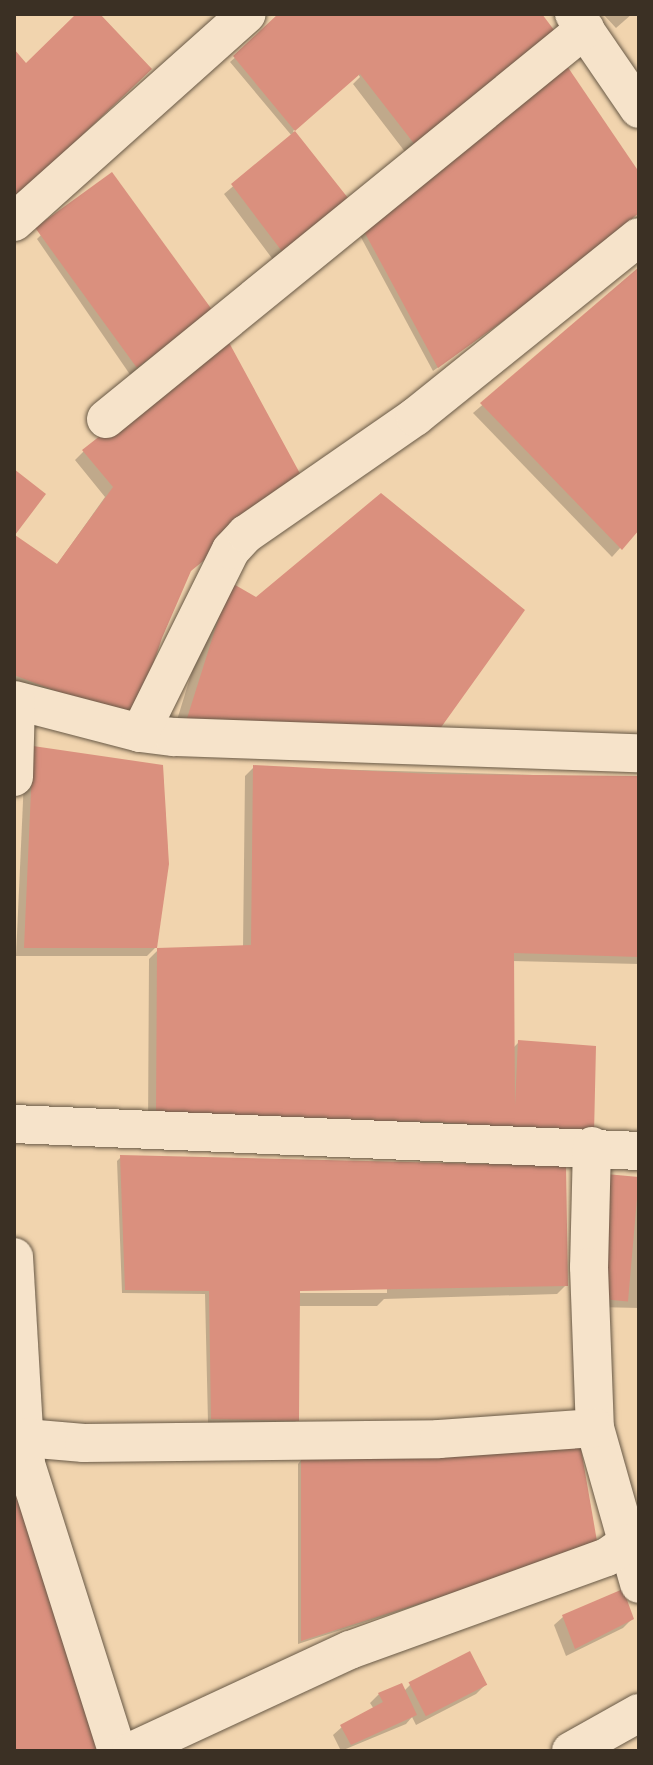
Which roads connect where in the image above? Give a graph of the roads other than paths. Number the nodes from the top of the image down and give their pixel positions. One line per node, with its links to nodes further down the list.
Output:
1 (247, 14): 4 (street)
2 (580, 22): 3 (street); 6 (street)
3 (639, 109)
4 (14, 222)
5 (639, 237): 8 (street)
6 (106, 419)
7 (15, 701): 8 (street); 10 (street)
8 (140, 733): 9 (street)
9 (639, 753)
10 (14, 777)
11 (14, 1124): 12 (street)
12 (592, 1146): 13 (street); 15 (street)
13 (639, 1151)
14 (14, 1257): 16 (street)
15 (595, 1428): 16 (street); 17 (street)
16 (19, 1437): 20 (street)
17 (627, 1543): 18 (street); 21 (street)
18 (639, 1584)
19 (639, 1713): 22 (street)
20 (117, 1751)
21 (132, 1751)
22 (571, 1751)

